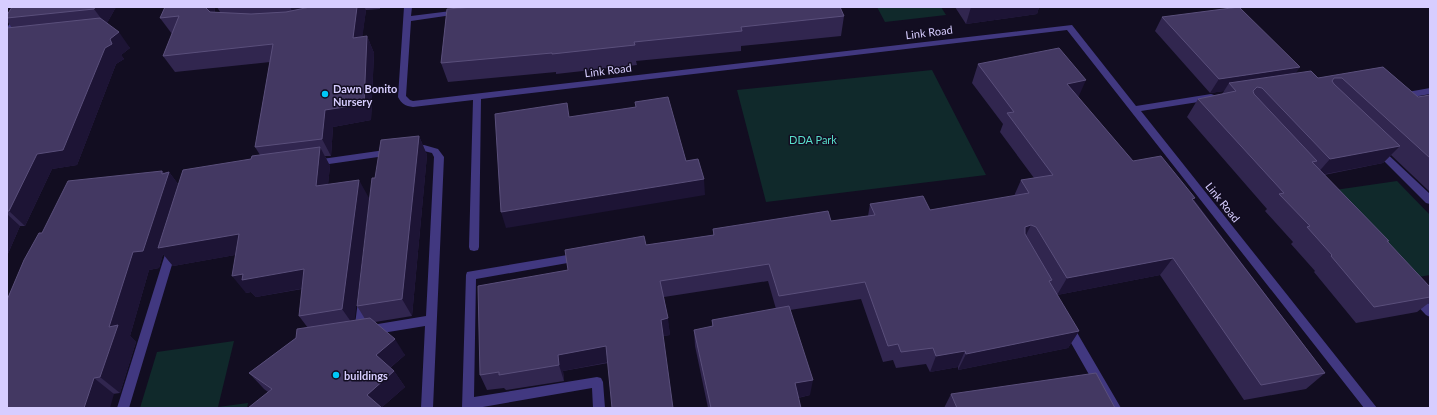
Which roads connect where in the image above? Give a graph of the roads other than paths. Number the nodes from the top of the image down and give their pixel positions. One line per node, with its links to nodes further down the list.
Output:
1 (24, 7): 5 (street)
2 (408, 7): 4 (street, Link Road)
3 (468, 11): 4 (street)
4 (408, 19): 8 (street, Link Road)
5 (7, 34)
6 (1430, 91): 9 (street)
7 (1221, 96): 10 (street)
8 (477, 97): 10 (street, Link Road); 15 (street)
9 (1413, 106)
10 (1134, 109): 27 (street, Link Road)
11 (1369, 142): 13 (street)
12 (302, 164): 21 (street)
13 (1430, 200)
14 (174, 240): 23 (street)
15 (474, 247)
16 (587, 256): 22 (street)
17 (1423, 287): 19 (street)
18 (364, 293): 21 (street)
19 (1430, 312)
20 (1061, 314): 26 (street)
21 (431, 320): 24 (street)
22 (468, 406): 25 (street)
23 (123, 408)
24 (427, 408)
25 (600, 408)
26 (1115, 408)
27 (1372, 408)

